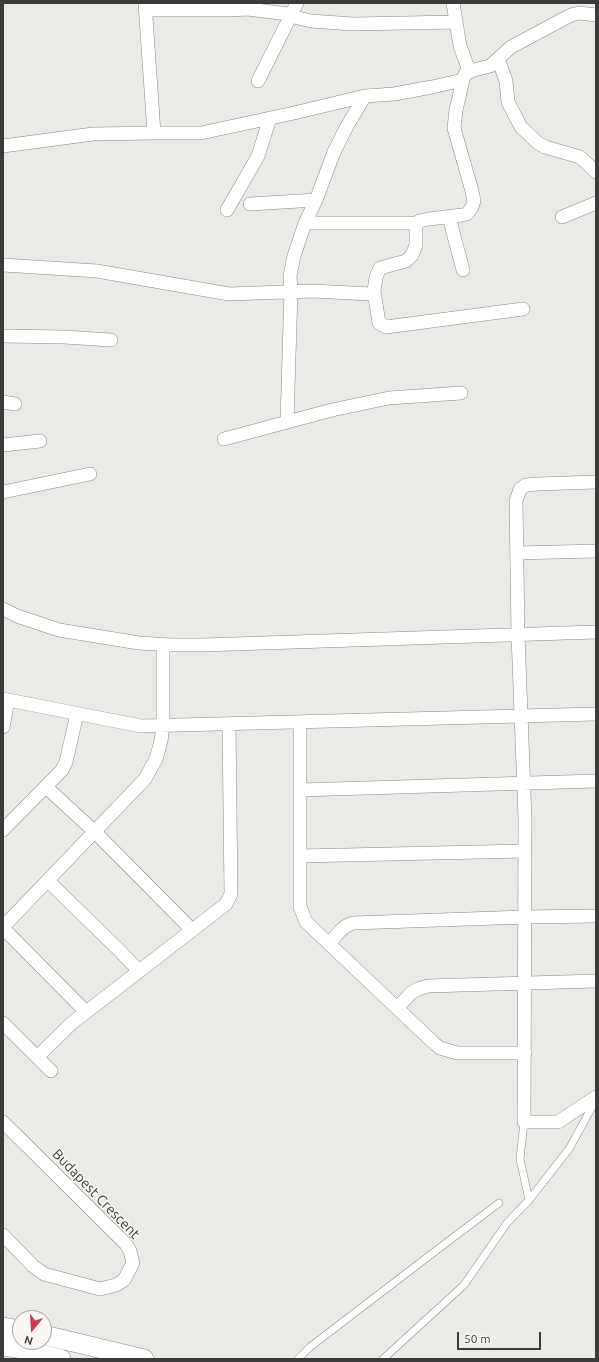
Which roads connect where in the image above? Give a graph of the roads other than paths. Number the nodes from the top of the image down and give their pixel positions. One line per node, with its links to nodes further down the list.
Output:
1 (297, 3): 4 (street)
2 (453, 3): 6 (street)
3 (145, 6): 4 (street); 12 (street)
4 (291, 15): 6 (street); 9 (street)
5 (596, 15): 7 (street)
6 (456, 22): 8 (street)
7 (498, 59): 8 (street); 14 (street)
8 (466, 75): 10 (street); 19 (street)
9 (258, 81)
10 (365, 96): 11 (street); 15 (street)
11 (270, 118): 12 (street); 18 (street)
12 (154, 132): 13 (street)
13 (3, 146)
14 (596, 172)
15 (316, 200): 17 (street); 21 (street)
16 (596, 203): 20 (street)
17 (250, 204)
18 (227, 210)
19 (449, 217): 22 (street); 24 (street)
20 (562, 217)
21 (305, 223): 22 (street); 25 (street)
22 (417, 223): 26 (street)
23 (3, 265): 25 (street)
24 (462, 270)
25 (291, 291): 26 (street); 31 (street)
26 (374, 291): 27 (street)
27 (523, 309)
28 (3, 336): 29 (street)
29 (111, 340)
30 (461, 393): 31 (street)
31 (287, 422): 32 (street)
32 (224, 439)
33 (40, 441): 34 (street)
34 (3, 445)
35 (90, 474): 37 (street)
36 (596, 482): 39 (street)
37 (3, 492)
38 (596, 551): 39 (street)
39 (517, 553): 42 (street)
40 (3, 609): 43 (street)
41 (596, 632): 42 (street)
42 (518, 635): 43 (street); 47 (street)
43 (163, 644): 50 (street)
44 (6, 700): 45 (street); 51 (street)
45 (77, 714): 50 (street); 54 (street)
46 (596, 714): 47 (street)
47 (521, 717): 48 (street); 53 (street)
48 (300, 722): 49 (street); 55 (street)
49 (229, 724): 50 (street); 64 (street)
50 (163, 726): 57 (street)
51 (3, 727)
52 (596, 781): 53 (street)
53 (524, 783): 55 (street); 58 (street)
54 (46, 787): 56 (street); 57 (street)
55 (300, 790): 59 (street)
56 (3, 830)
57 (95, 832): 60 (street); 64 (street)
58 (525, 851): 59 (street); 62 (street)
59 (300, 856): 65 (street)
60 (48, 881): 63 (street); 66 (street)
61 (596, 916): 62 (street)
62 (525, 917): 65 (street); 68 (street)
63 (3, 928): 70 (street)
64 (192, 930): 66 (street)
65 (330, 944): 69 (street)
66 (139, 971): 70 (street)
67 (596, 981): 68 (street)
68 (525, 983): 69 (street); 72 (street)
69 (396, 1008): 72 (street)
70 (86, 1012): 73 (street)
71 (3, 1023): 73 (street)
72 (525, 1053): 78 (street)
73 (37, 1056): 74 (street)
74 (51, 1071)
75 (596, 1097): 78 (street)
76 (596, 1100): 79 (lane)
77 (3, 1122): 81 (street, Budapest Crescent)
78 (524, 1122): 79 (lane)
79 (529, 1200): 87 (lane)
80 (499, 1203): 86 (lane)
81 (3, 1235)
82 (52, 1337): 85 (street)
83 (3, 1346): 84 (street)
84 (61, 1359)
85 (144, 1359)
86 (298, 1359)
87 (383, 1359)

